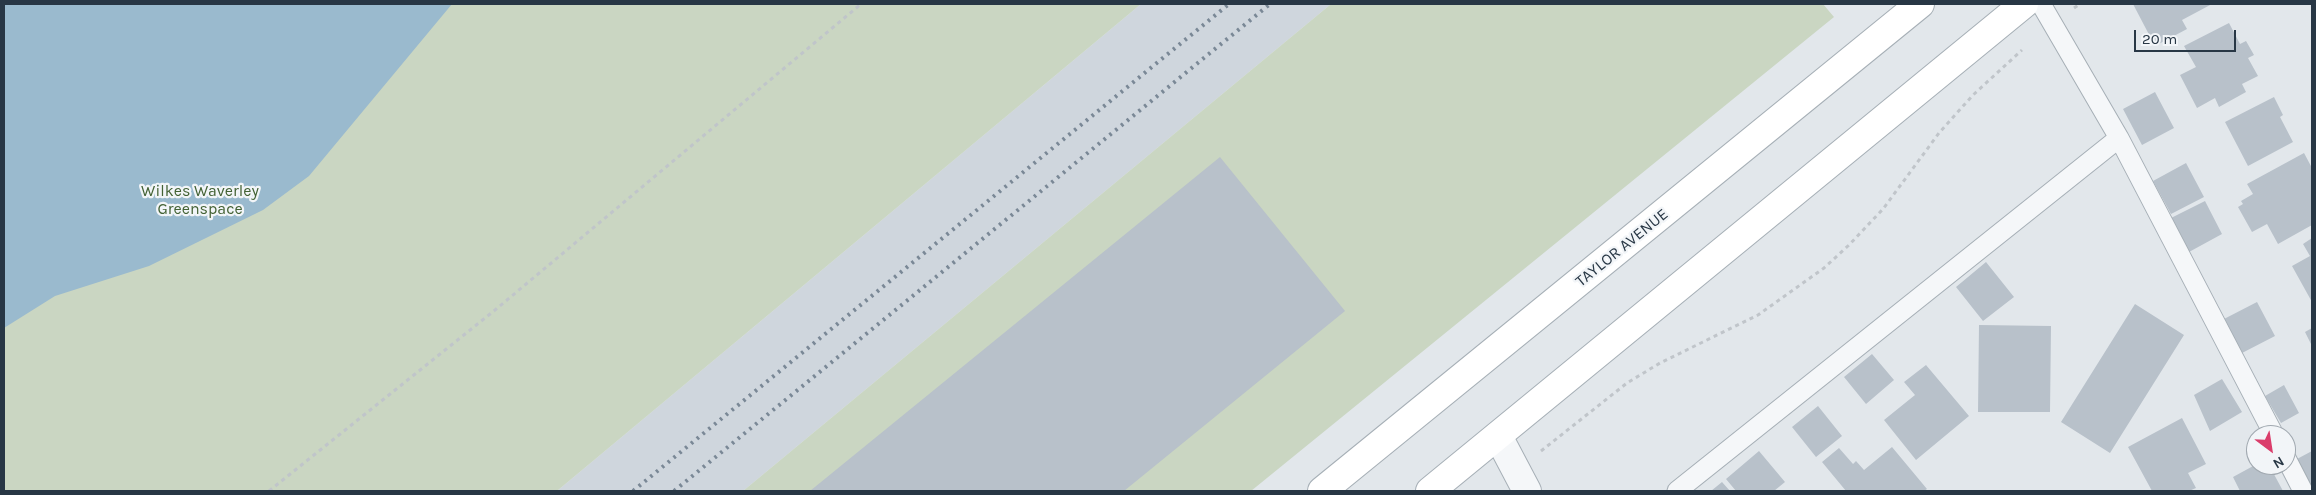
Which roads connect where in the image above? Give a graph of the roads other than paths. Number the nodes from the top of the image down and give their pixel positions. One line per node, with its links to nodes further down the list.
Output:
1 (1920, 4): 9 (main road, TAYLOR AVENUE)
2 (2024, 4): 6 (main road)
3 (2041, 4): 4 (lane)
4 (2119, 138): 5 (lane); 11 (lane)
5 (2269, 425)
6 (1498, 436): 8 (street); 10 (main road)
7 (2295, 475): 12 (lane)
8 (1522, 481)
9 (1322, 491)
10 (1430, 491)
11 (1676, 491)
12 (2303, 491)

